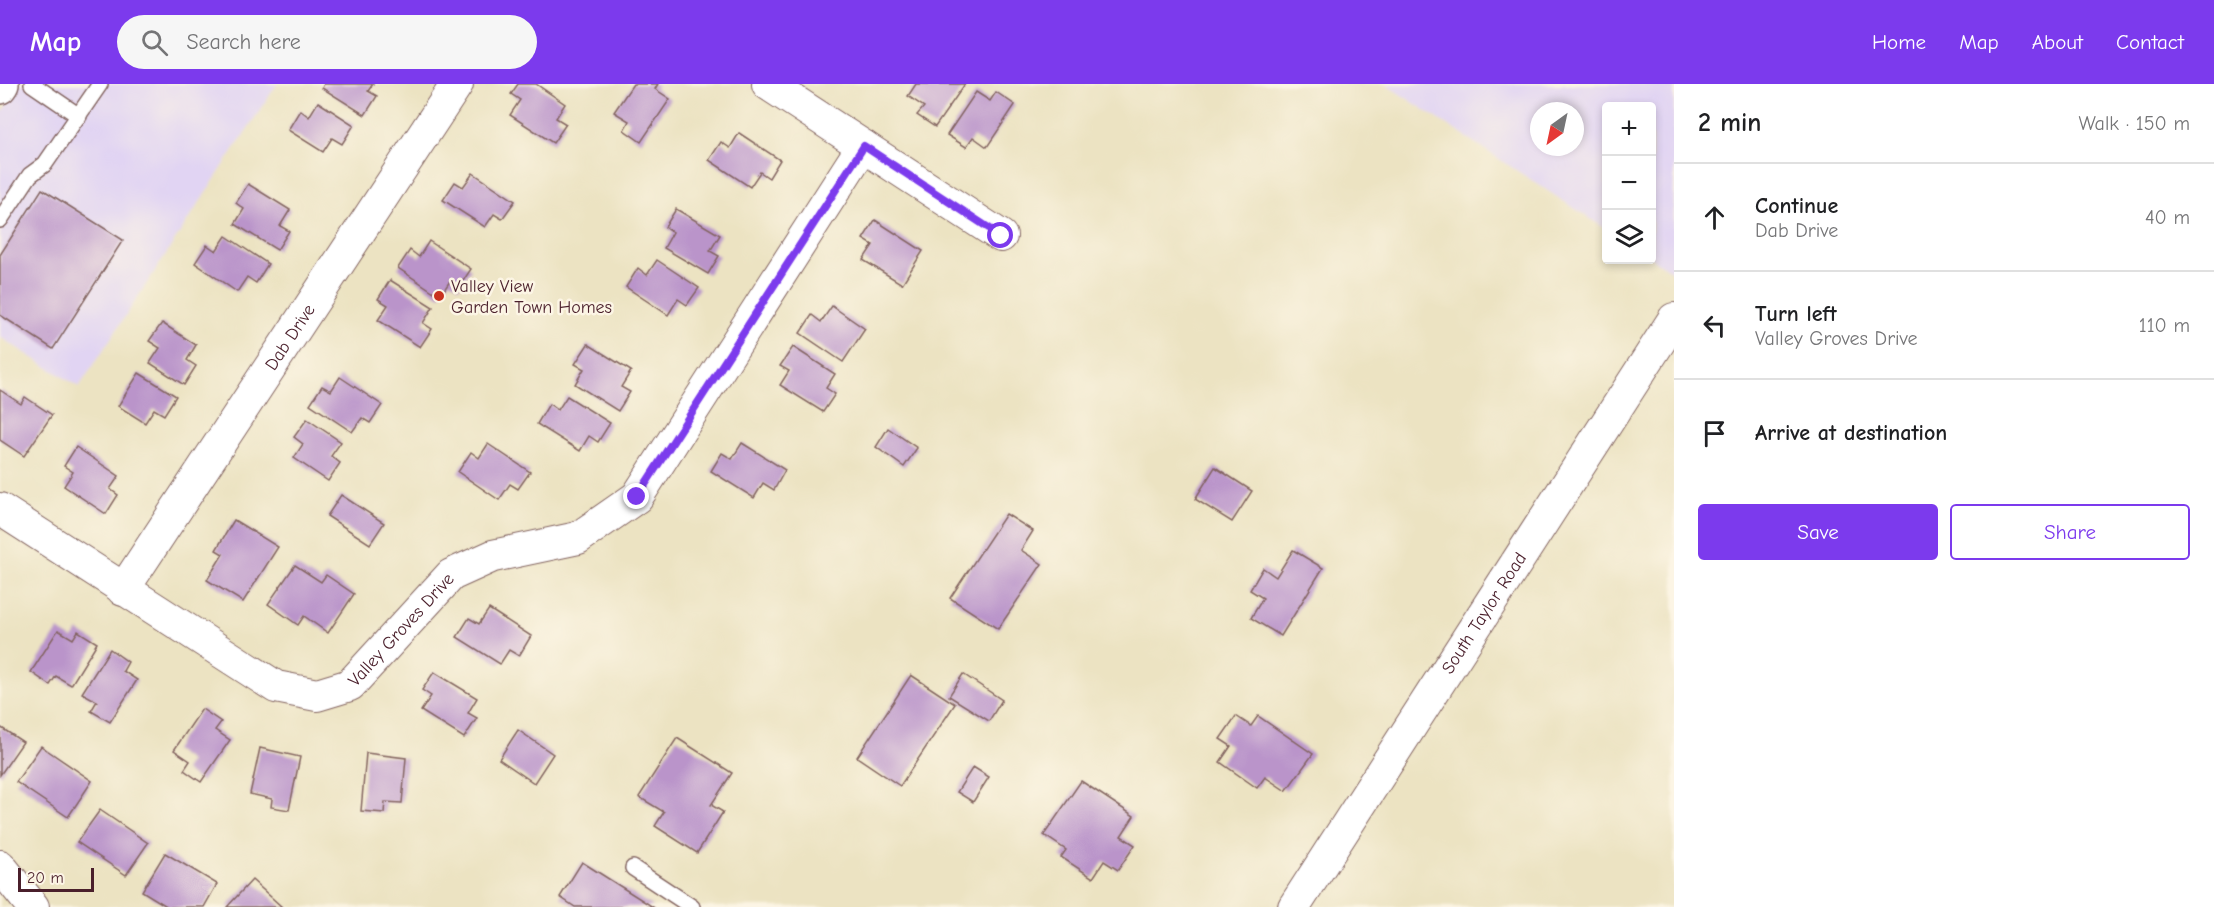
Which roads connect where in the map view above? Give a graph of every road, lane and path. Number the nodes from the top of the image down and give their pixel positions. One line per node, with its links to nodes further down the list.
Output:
1 (32, 84): 5 (lane)
2 (100, 84): 5 (lane)
3 (458, 84): 11 (street, Dab Drive)
4 (768, 84): 6 (street)
5 (79, 116): 7 (lane)
6 (864, 146): 8 (street); 11 (street, Valley Groves Drive)
7 (0, 220)
8 (1001, 236)
9 (1674, 319): 16 (street, South Taylor Road)
10 (0, 509): 11 (street, Valley Groves Drive)
11 (123, 590)
12 (0, 866): 14 (street)
13 (633, 868): 15 (lane)
14 (33, 907)
15 (692, 907)
16 (1294, 907)

